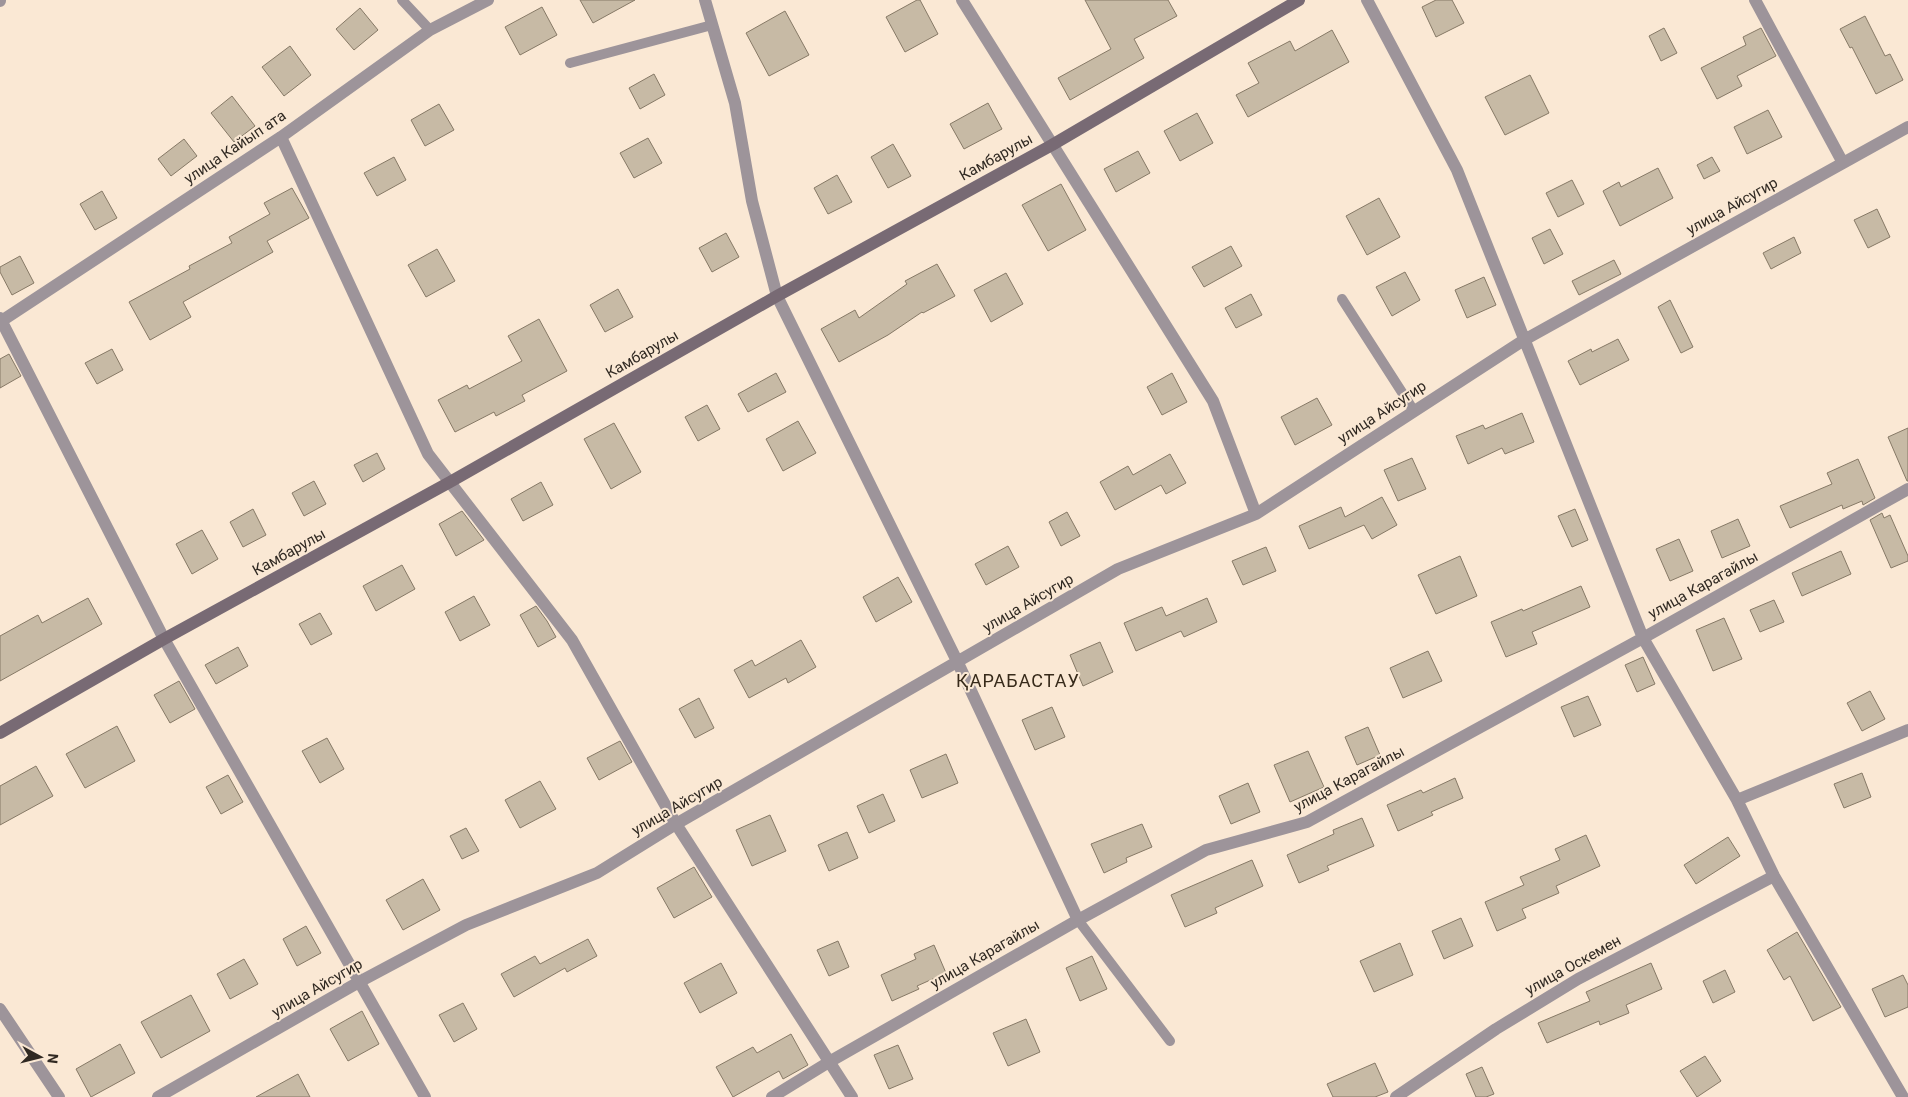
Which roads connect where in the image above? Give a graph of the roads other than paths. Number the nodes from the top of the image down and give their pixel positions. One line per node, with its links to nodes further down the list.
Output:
1 (402, 0): 9 (lane)
2 (488, 0): 9 (street, улица Кайып ата)
3 (705, 0): 8 (street)
4 (962, 0): 13 (street)
5 (1299, 0): 13 (street, Камбарулы)
6 (1367, 0): 18 (street)
7 (1755, 0): 14 (street)
8 (712, 24): 10 (lane); 15 (street)
9 (430, 30): 12 (street, улица Кайып ата)
10 (570, 63)
11 (1908, 127): 14 (street, улица Айсугир)
12 (282, 137): 17 (street, улица Кайып ата); 20 (street)
13 (1052, 145): 15 (street, Камбарулы); 22 (street)
14 (1843, 163): 18 (street, улица Айсугир)
15 (777, 296): 20 (street, Камбарулы); 25 (street)
16 (1342, 299): 19 (lane)
17 (0, 320): 24 (street)
18 (1524, 340): 19 (street, улица Айсугир); 23 (street)
19 (1414, 411): 22 (street, улица Айсугир)
20 (450, 482): 24 (street, Камбарулы); 29 (street)
21 (1908, 489): 23 (street, улица Карагайлы)
22 (1256, 514): 25 (street, улица Айсугир)
23 (1643, 638): 28 (street); 31 (street, улица Карагайлы)
24 (164, 639): 27 (street, Камбарулы); 32 (street)
25 (958, 663): 29 (street, улица Айсугир); 31 (street)
26 (1908, 730): 28 (street)
27 (0, 733)
28 (1737, 800): 30 (street)
29 (676, 824): 32 (street, улица Айсугир); 35 (street)
30 (1774, 876): 41 (street, улица Оскемен); 42 (street)
31 (1078, 920): 34 (lane); 35 (street, улица Карагайлы)
32 (359, 982): 37 (street, улица Айсугир); 38 (street)
33 (0, 1009): 36 (street)
34 (1170, 1041)
35 (829, 1062): 39 (street, улица Карагайлы); 40 (street)
36 (59, 1097)
37 (158, 1097)
38 (425, 1097)
39 (772, 1097)
40 (852, 1097)
41 (1396, 1097)
42 (1903, 1097)

